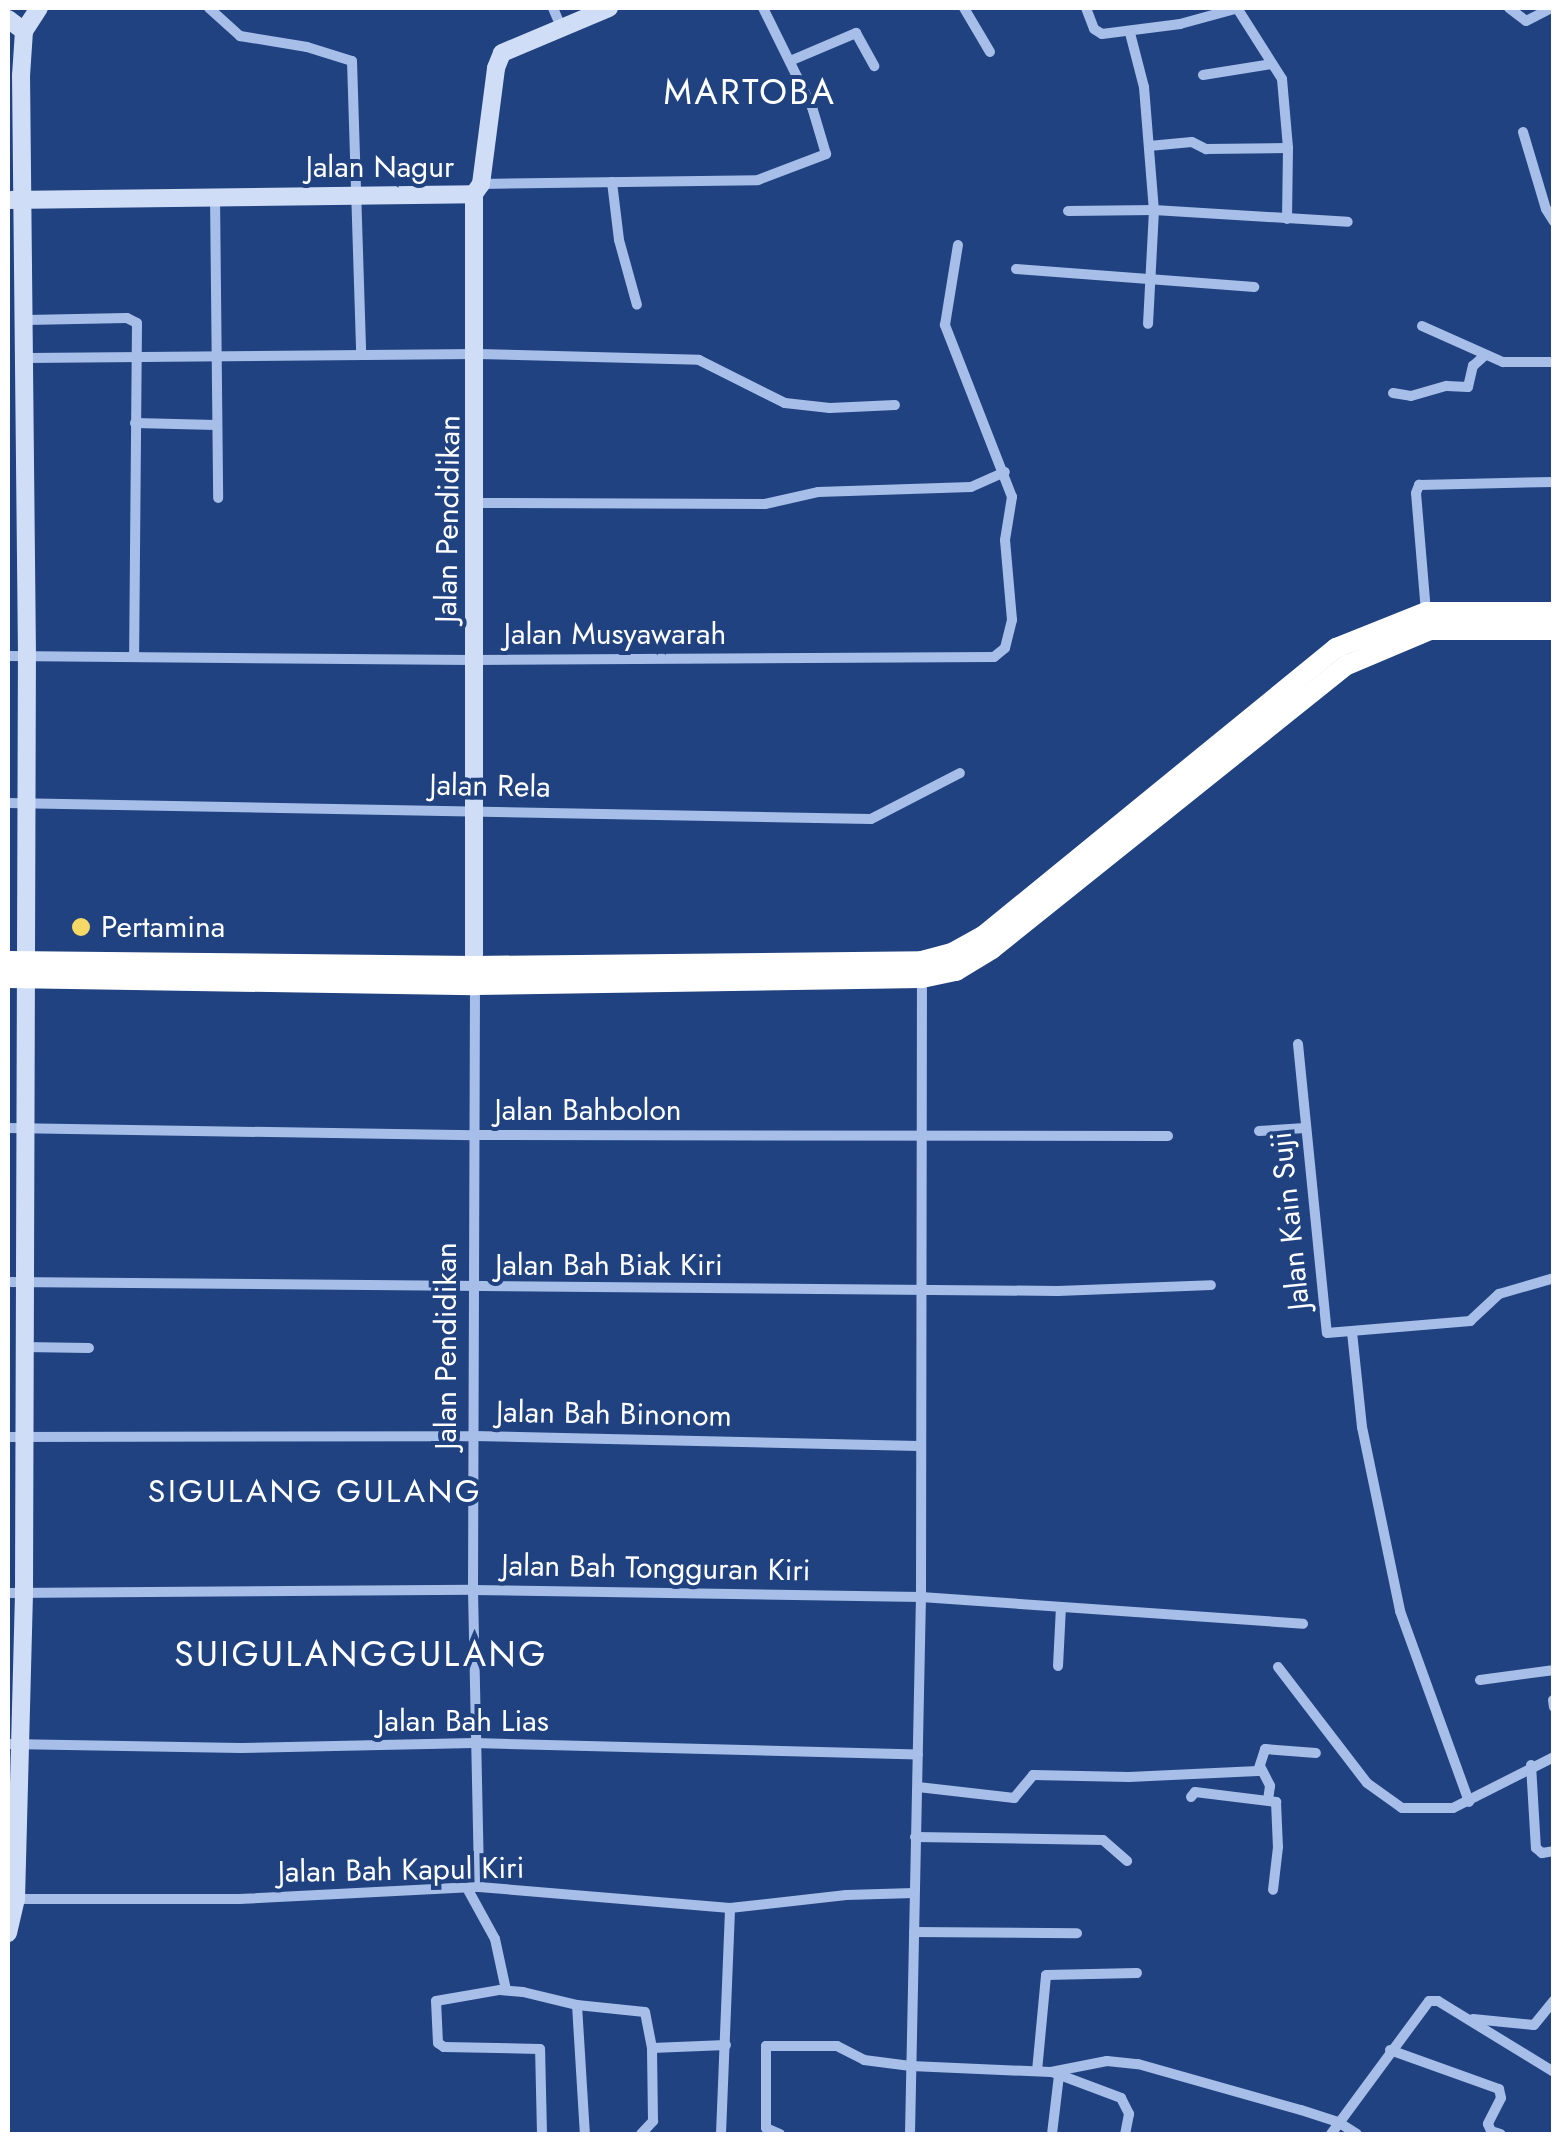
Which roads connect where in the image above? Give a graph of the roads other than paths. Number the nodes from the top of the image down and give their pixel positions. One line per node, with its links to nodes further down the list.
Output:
1 (39, 8): 13 (main road)
2 (209, 8): 26 (street)
3 (553, 8): 12 (street)
4 (609, 8): 12 (main road, Jalan Nagur)
5 (763, 8): 16 (street)
6 (964, 8): 15 (street)
7 (1086, 8): 14 (street)
8 (1237, 8): 14 (street); 17 (street)
9 (1509, 8): 10 (street)
10 (1552, 8)
11 (8, 19): 13 (main road)
12 (562, 27): 24 (main road, Jalan Nagur)
13 (24, 31): 27 (main road)
14 (1130, 34): 21 (street)
15 (990, 52)
16 (790, 62): 18 (street); 23 (street)
17 (1272, 64): 19 (street); 22 (street)
18 (874, 66)
19 (1203, 75)
20 (1524, 132): 32 (street)
21 (1149, 146): 22 (street); 28 (street)
22 (1288, 148): 30 (street)
23 (612, 182): 24 (street); 37 (street)
24 (478, 189): 26 (main road, Jalan Nagur); 43 (main road, Jalan Pendidikan)
25 (214, 195): 26 (main road, Jalan Nagur); 27 (main road, Jalan Nagur); 41 (street)
26 (355, 195): 42 (street)
27 (16, 200): 38 (main road)
28 (1154, 210): 29 (street); 30 (street); 35 (street)
29 (1068, 211)
30 (1287, 218): 31 (street)
31 (1348, 222)
32 (1554, 222)
33 (958, 245): 52 (street)
34 (1016, 269): 35 (street)
35 (1149, 278): 36 (street); 39 (street)
36 (1254, 286)
37 (637, 305)
38 (26, 320): 45 (street); 46 (main road)
39 (1148, 324)
40 (1422, 326): 44 (street)
41 (215, 354): 42 (street); 45 (street); 51 (street)
42 (361, 354): 43 (street)
43 (477, 354): 49 (street); 55 (main road, Jalan Pendidikan)
44 (1484, 356): 47 (street); 48 (street)
45 (136, 357): 46 (street); 50 (street)
46 (27, 358): 61 (main road)
47 (1554, 362)
48 (1393, 393)
49 (895, 404)
50 (134, 423): 51 (street); 59 (street)
51 (216, 425): 54 (street)
52 (1005, 472): 55 (street); 62 (street, Jalan Musyawarah)
53 (1554, 482): 56 (street)
54 (218, 498)
55 (476, 502): 62 (main road, Jalan Pendidikan)
56 (1426, 612): 57 (highway); 67 (highway)
57 (1554, 612)
58 (1554, 630): 67 (highway)
59 (134, 655): 61 (street, Jalan Musyawarah); 62 (street, Jalan Musyawarah)
60 (8, 656): 61 (street, Jalan Musyawarah)
61 (27, 656): 64 (main road)
62 (474, 660): 65 (main road, Jalan Pendidikan)
63 (960, 772): 65 (street, Jalan Rela)
64 (16, 803): 65 (street, Jalan Rela); 66 (main road)
65 (473, 810): 68 (main road, Jalan Pendidikan)
66 (16, 969): 68 (highway); 70 (main road)
67 (922, 970): 68 (highway); 73 (street)
68 (474, 975): 74 (street, Jalan Pendidikan)
69 (1298, 1044): 71 (street, Jalan Kain Suji)
70 (16, 1128): 74 (street, Jalan Bahbolon); 77 (main road)
71 (1306, 1128): 72 (street); 81 (street, Jalan Kain Suji)
72 (1260, 1130)
73 (920, 1132): 74 (street, Jalan Bahbolon); 75 (street, Jalan Bahbolon); 79 (street)
74 (474, 1135): 80 (street, Jalan Pendidikan)
75 (1168, 1136)
76 (1554, 1278): 81 (street, Jalan Kain Suji)
77 (16, 1282): 80 (street, Jalan Bah Biak Kiri); 82 (main road)
78 (1211, 1285): 79 (street, Jalan Bah Biak Kiri)
79 (919, 1289): 80 (street, Jalan Bah Biak Kiri); 86 (street)
80 (472, 1290): 84 (street, Jalan Pendidikan)
81 (1352, 1332): 106 (street)
82 (24, 1346): 83 (street); 85 (main road)
83 (89, 1348)
84 (473, 1436): 85 (street, Jalan Bah Binonom); 86 (street, Jalan Bah Binonom); 87 (street, Jalan Pendidikan)
85 (16, 1437): 88 (main road)
86 (919, 1446): 89 (street)
87 (473, 1590): 88 (street, Jalan Bah Tongguran Kiri); 89 (street, Jalan Bah Tongguran Kiri); 96 (street, Jalan Pendidikan)
88 (16, 1593): 97 (main road)
89 (920, 1597): 90 (street, Jalan Bah Tongguran Kiri); 99 (street)
90 (1061, 1607): 91 (street, Jalan Bah Tongguran Kiri); 92 (street)
91 (1303, 1624)
92 (1058, 1666)
93 (1278, 1666): 106 (street)
94 (1554, 1670): 95 (street)
95 (1480, 1680)
96 (474, 1743): 97 (street, Jalan Bah Lias); 99 (street, Jalan Bah Lias); 110 (street, Jalan Pendidikan)
97 (14, 1744): 113 (main road)
98 (1316, 1752): 102 (street)
99 (918, 1755): 103 (street)
100 (1554, 1757): 101 (street)
101 (1531, 1765): 106 (street); 108 (street)
102 (1261, 1768): 103 (street); 105 (street)
103 (918, 1787): 107 (street)
104 (1191, 1797): 105 (street)
105 (1268, 1800): 111 (street)
106 (1470, 1802)
107 (915, 1837): 109 (street); 112 (street)
108 (1554, 1850)
109 (1127, 1861)
110 (473, 1888): 113 (street, Jalan Bah Kapul Kiri); 114 (street, Jalan Bah Kapul Kiri); 119 (street)
111 (1273, 1890)
112 (914, 1893): 114 (street, Jalan Bah Kapul Kiri); 115 (street)
113 (12, 1899): 117 (main road)
114 (730, 1908): 123 (street)
115 (914, 1932): 116 (street); 126 (street)
116 (1077, 1932)
117 (8, 1934)
118 (1136, 1973): 127 (street)
119 (506, 1990): 121 (street); 131 (street)
120 (1554, 2000): 122 (street)
121 (577, 2005): 124 (street); 132 (street)
122 (1468, 2019): 125 (street); 128 (street)
123 (726, 2045): 124 (street); 134 (street)
124 (652, 2048): 133 (street)
125 (1390, 2050): 130 (street); 141 (street)
126 (911, 2066): 127 (street); 135 (street); 136 (street)
127 (1036, 2071): 129 (street)
128 (1554, 2072)
129 (1056, 2074): 130 (street); 137 (street); 138 (street)
130 (1338, 2122): 139 (street); 140 (street)
131 (542, 2134)
132 (586, 2134)
133 (641, 2134)
134 (721, 2134)
135 (780, 2134)
136 (910, 2134)
137 (1052, 2134)
138 (1125, 2134)
139 (1331, 2134)
140 (1357, 2134)
141 (1500, 2134)

